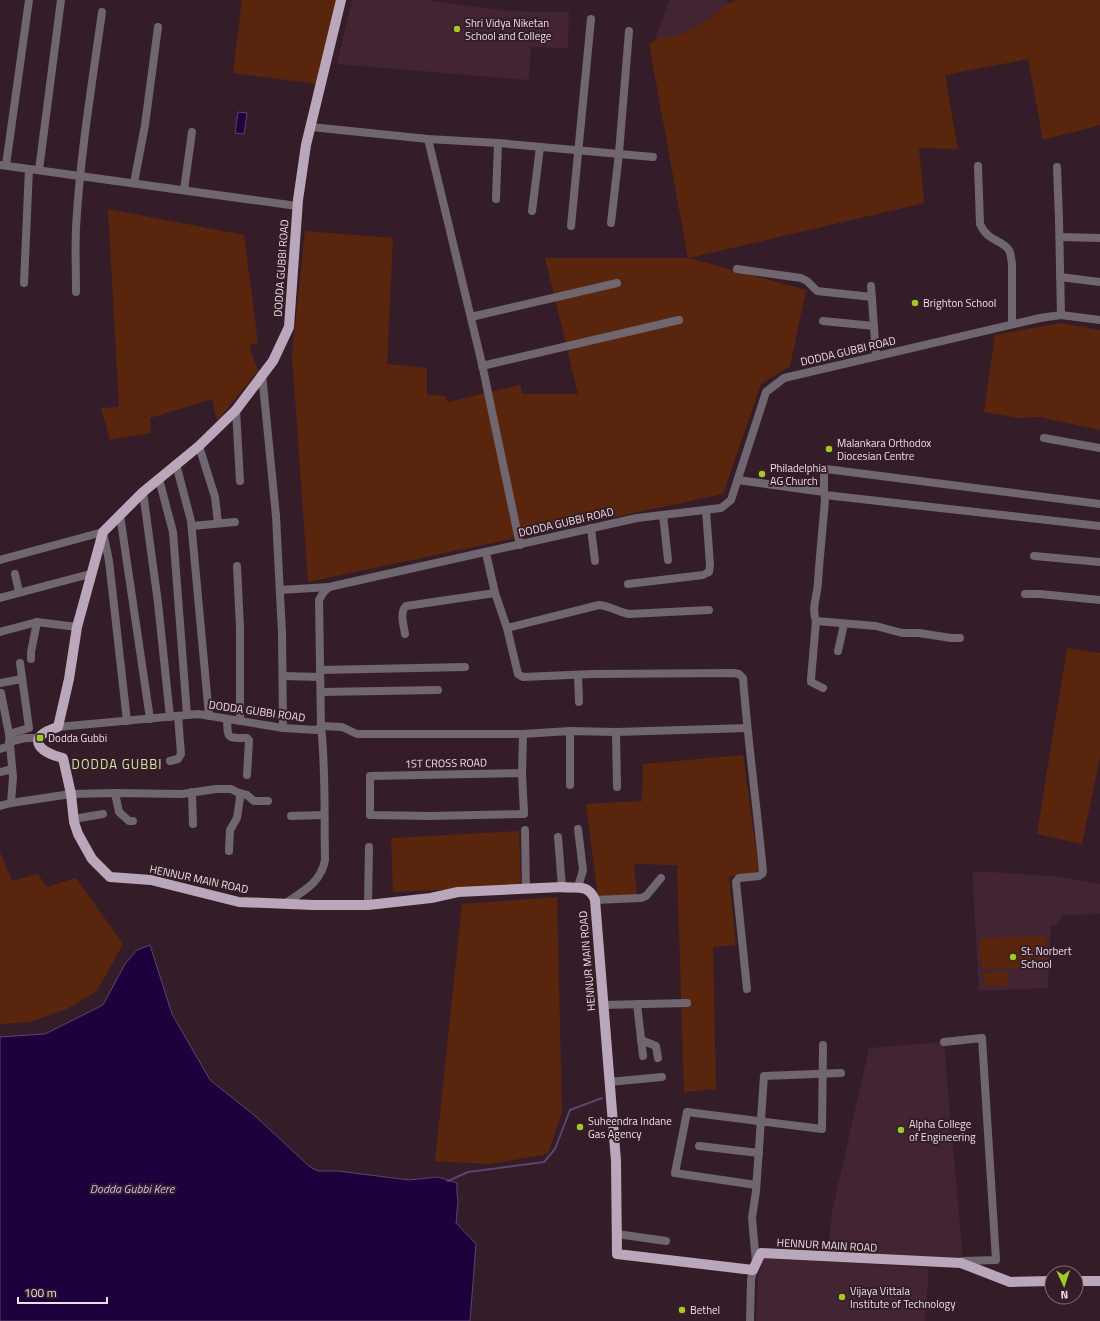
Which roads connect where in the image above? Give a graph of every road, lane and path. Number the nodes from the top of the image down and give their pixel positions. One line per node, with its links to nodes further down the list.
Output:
1 (29, 0): 16 (street)
2 (61, 0): 20 (street)
3 (341, 0): 8 (main road, DODDA GUBBI ROAD)
4 (102, 12): 21 (street)
5 (591, 19): 13 (street)
6 (158, 27): 22 (street)
7 (629, 32): 14 (street)
8 (311, 127): 10 (street); 25 (main road, DODDA GUBBI ROAD)
9 (192, 132): 23 (street)
10 (428, 138): 11 (street); 40 (street)
11 (498, 143): 12 (street); 24 (street)
12 (540, 147): 13 (street); 26 (street)
13 (579, 150): 14 (street); 28 (street)
14 (619, 153): 15 (street); 27 (street)
15 (653, 157)
16 (3, 165): 19 (street)
17 (978, 166): 44 (street)
18 (1057, 167): 29 (street)
19 (29, 169): 20 (street); 34 (street)
20 (39, 170): 21 (street)
21 (81, 176): 22 (street); 37 (street)
22 (134, 183): 23 (street)
23 (184, 190): 25 (street)
24 (496, 199)
25 (297, 206): 48 (main road, DODDA GUBBI ROAD)
26 (532, 211)
27 (611, 223)
28 (571, 226)
29 (1060, 237): 30 (street); 32 (street)
30 (1100, 238)
31 (737, 269): 38 (street)
32 (1060, 277): 33 (street); 39 (street)
33 (1100, 282)
34 (24, 283)
35 (617, 283): 40 (street)
36 (871, 286): 38 (street)
37 (76, 292)
38 (872, 297): 45 (street)
39 (1061, 315): 42 (street, DODDA GUBBI ROAD); 44 (street, DODDA GUBBI ROAD)
40 (471, 317): 47 (street)
41 (679, 320): 47 (street)
42 (1100, 320)
43 (823, 321): 45 (street)
44 (1012, 324): 46 (street, DODDA GUBBI ROAD)
45 (874, 326): 46 (street)
46 (876, 356): 55 (street, DODDA GUBBI ROAD)
47 (482, 366): 69 (street)
48 (262, 374): 49 (main road, DODDA GUBBI ROAD); 81 (street)
49 (236, 410): 51 (main road, DODDA GUBBI ROAD); 56 (street)
50 (1044, 438): 52 (street)
51 (199, 446): 53 (main road, DODDA GUBBI ROAD); 64 (street)
52 (1100, 448)
53 (176, 464): 54 (main road, DODDA GUBBI ROAD); 65 (street)
54 (159, 479): 57 (main road, DODDA GUBBI ROAD); 110 (street)
55 (738, 480): 58 (street); 60 (street, DODDA GUBBI ROAD)
56 (240, 481)
57 (143, 492): 62 (main road, DODDA GUBBI ROAD); 111 (street)
58 (825, 493): 59 (street); 66 (street); 88 (street)
59 (1100, 504)
60 (706, 510): 61 (street, DODDA GUBBI ROAD); 79 (street)
61 (663, 515): 67 (street, DODDA GUBBI ROAD); 73 (street)
62 (120, 516): 68 (main road, DODDA GUBBI ROAD); 113 (street)
63 (235, 522): 64 (street)
64 (218, 523): 65 (street)
65 (192, 526): 112 (street)
66 (1100, 526)
67 (591, 528): 69 (street, DODDA GUBBI ROAD); 74 (street)
68 (103, 532): 72 (street); 78 (main road, DODDA GUBBI ROAD); 115 (street)
69 (520, 545): 70 (street, DODDA GUBBI ROAD)
70 (486, 552): 80 (street, DODDA GUBBI ROAD); 83 (street)
71 (1034, 556): 75 (street)
72 (0, 560)
73 (668, 560)
74 (595, 561)
75 (1100, 562)
76 (237, 566): 116 (street)
77 (15, 574): 82 (street)
78 (90, 574): 82 (street); 91 (main road, DODDA GUBBI ROAD)
79 (628, 584)
80 (330, 587): 81 (street); 100 (street, DODDA GUBBI ROAD)
81 (280, 590): 102 (street)
82 (19, 592): 85 (street)
83 (494, 593): 92 (street); 94 (street)
84 (1025, 594): 86 (street)
85 (0, 598)
86 (1100, 600)
87 (709, 610): 92 (street)
88 (816, 621): 90 (street); 105 (street)
89 (37, 622): 91 (street); 93 (street); 97 (street)
90 (844, 624): 95 (street); 96 (street)
91 (77, 627): 118 (main road, DODDA GUBBI ROAD)
92 (507, 628): 101 (street)
93 (0, 632)
94 (405, 634)
95 (960, 638)
96 (838, 651)
97 (31, 659)
98 (20, 663): 103 (street)
99 (465, 667): 100 (street)
100 (320, 673): 102 (street); 107 (street, DODDA GUBBI ROAD)
101 (578, 675): 109 (street); 121 (street)
102 (282, 676): 120 (street)
103 (22, 679): 104 (street); 119 (street)
104 (0, 683)
105 (824, 688)
106 (438, 690): 107 (street)
107 (321, 692): 117 (street, DODDA GUBBI ROAD)
108 (1, 693): 126 (street)
109 (579, 702)
110 (187, 715): 111 (street, DODDA GUBBI ROAD); 112 (street, DODDA GUBBI ROAD)
111 (174, 716): 113 (street, DODDA GUBBI ROAD); 128 (street)
112 (209, 716): 114 (street, DODDA GUBBI ROAD)
113 (150, 719): 115 (street, DODDA GUBBI ROAD)
114 (227, 719): 116 (street, DODDA GUBBI ROAD); 132 (street)
115 (127, 721): 118 (street, DODDA GUBBI ROAD)
116 (240, 721): 120 (street, DODDA GUBBI ROAD)
117 (321, 726): 120 (street, DODDA GUBBI ROAD); 124 (street); 143 (street)
118 (58, 727): 125 (main road)
119 (29, 728): 125 (street); 126 (street)
120 (283, 728)
121 (747, 728): 123 (street); 160 (street)
122 (570, 731): 123 (street); 124 (street); 133 (street)
123 (616, 732): 134 (street)
124 (523, 734): 131 (street)
125 (40, 738): 126 (street); 138 (main road, HENNUR MAIN ROAD)
126 (9, 741): 127 (street); 129 (street)
127 (0, 749)
128 (170, 761)
129 (12, 769): 130 (street); 140 (street)
130 (0, 772)
131 (522, 773): 131 (street, 1ST CROSS ROAD)
132 (248, 775)
133 (570, 785)
134 (617, 787)
135 (192, 792): 136 (street); 137 (street); 147 (street)
136 (115, 793): 138 (street); 146 (street)
137 (239, 793): 139 (street); 152 (street)
138 (71, 794): 140 (street); 145 (main road, HENNUR MAIN ROAD)
139 (268, 801)
140 (11, 803): 141 (street)
141 (0, 806)
142 (103, 814): 145 (street)
143 (324, 815): 144 (street); 158 (street)
144 (291, 816)
145 (73, 819): 158 (main road, HENNUR MAIN ROAD)
146 (133, 820)
147 (193, 824)
148 (578, 829): 155 (street)
149 (525, 830): 156 (street)
150 (558, 837): 154 (street)
151 (369, 847): 159 (street)
152 (229, 850)
153 (661, 878): 157 (street)
154 (562, 887): 155 (main road, HENNUR MAIN ROAD); 156 (main road, HENNUR MAIN ROAD)
155 (578, 887): 157 (main road, HENNUR MAIN ROAD)
156 (526, 888): 159 (main road, HENNUR MAIN ROAD)
157 (595, 900): 163 (main road, HENNUR MAIN ROAD)
158 (284, 904): 159 (main road, HENNUR MAIN ROAD)
159 (368, 905)
160 (747, 989)
161 (687, 1003): 162 (street)
162 (637, 1004): 163 (street); 164 (street)
163 (603, 1005): 172 (main road, HENNUR MAIN ROAD)
164 (641, 1040): 167 (street); 168 (street)
165 (944, 1042): 179 (street)
166 (823, 1045): 170 (street)
167 (643, 1056)
168 (658, 1058)
169 (841, 1073): 170 (street)
170 (823, 1074): 173 (street); 173 (street)
171 (662, 1076): 172 (street)
172 (609, 1082): 177 (main road, HENNUR MAIN ROAD)
173 (761, 1122): 175 (street); 176 (street)
174 (699, 1146): 175 (street)
175 (758, 1153): 176 (street)
176 (756, 1185): 180 (street)
177 (617, 1234): 178 (street); 180 (main road, HENNUR MAIN ROAD)
178 (666, 1241)
179 (961, 1263): 180 (main road, HENNUR MAIN ROAD); 181 (main road, HENNUR MAIN ROAD)
180 (754, 1267): 184 (street)
181 (1044, 1281)
182 (1084, 1281): 183 (main road)
183 (1100, 1281)
184 (750, 1321)

